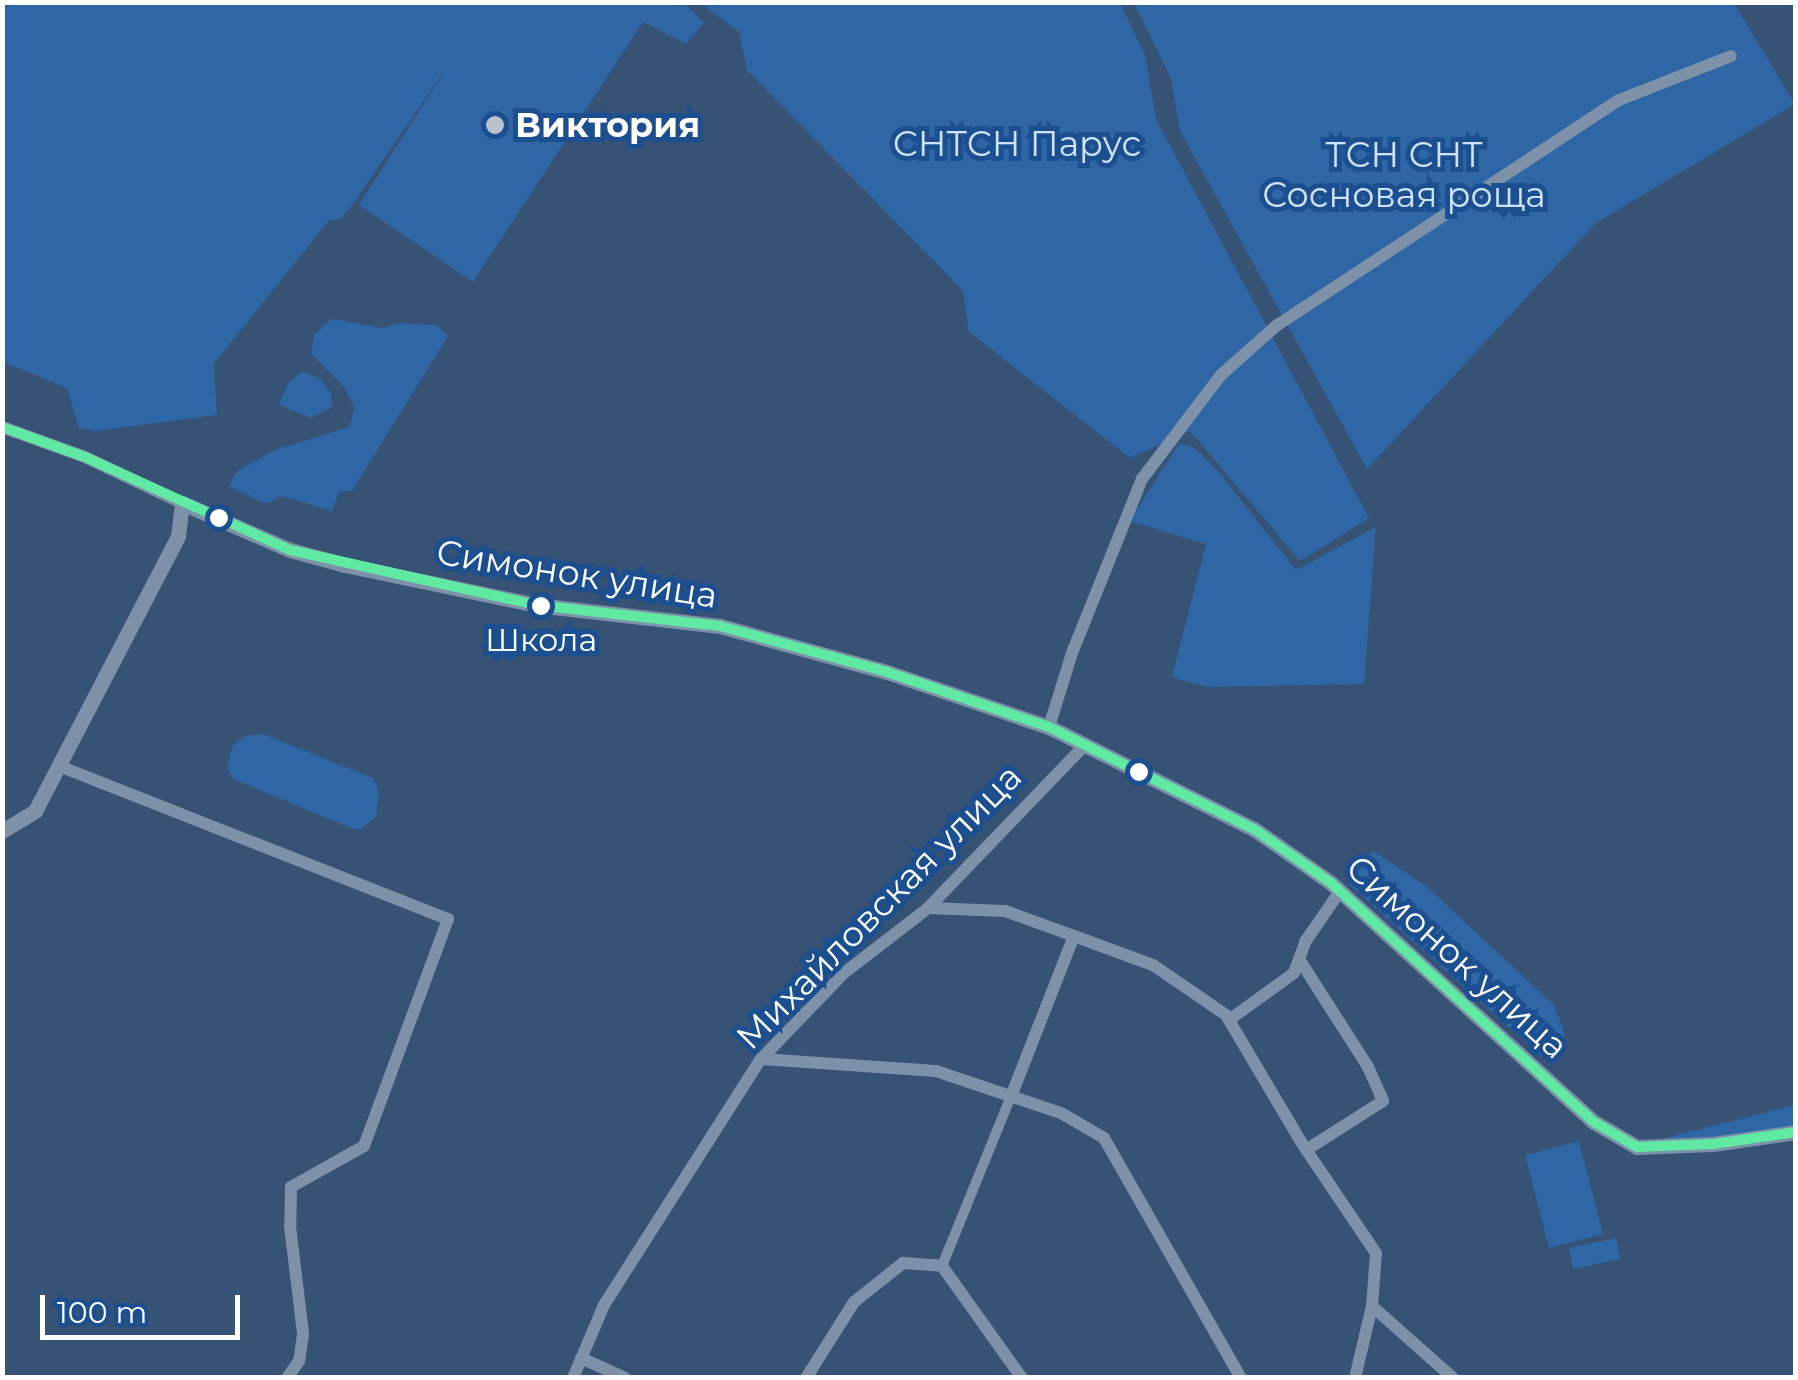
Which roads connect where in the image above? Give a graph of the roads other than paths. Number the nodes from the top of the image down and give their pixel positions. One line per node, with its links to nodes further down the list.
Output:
1 (1730, 56): 4 (street)
2 (2, 427): 3 (street, Симонок улица)
3 (182, 503): 4 (street, Симонок улица); 6 (street)
4 (1049, 728): 5 (street, Симонок улица)
5 (1085, 744): 8 (street, Симонок улица); 9 (street, Михайловская улица)
6 (59, 766): 7 (street); 20 (street)
7 (2, 832)
8 (1340, 892): 11 (street); 15 (street, Симонок улица)
9 (928, 908): 10 (street); 13 (street, Михайловская улица)
10 (1074, 936): 12 (street); 14 (street)
11 (1299, 959): 12 (street); 16 (street)
12 (1230, 1020): 16 (street)
13 (761, 1059): 14 (street); 19 (street, Михайловская улица)
14 (1012, 1094): 17 (street); 25 (street)
15 (1796, 1132)
16 (1306, 1150): 18 (street)
17 (942, 1266): 23 (street); 24 (street)
18 (1372, 1306): 26 (street); 27 (street)
19 (582, 1358): 21 (street, Михайловская улица); 22 (street)
20 (287, 1378)
21 (574, 1378)
22 (625, 1378)
23 (806, 1378)
24 (1022, 1378)
25 (1241, 1378)
26 (1355, 1378)
27 (1453, 1378)

